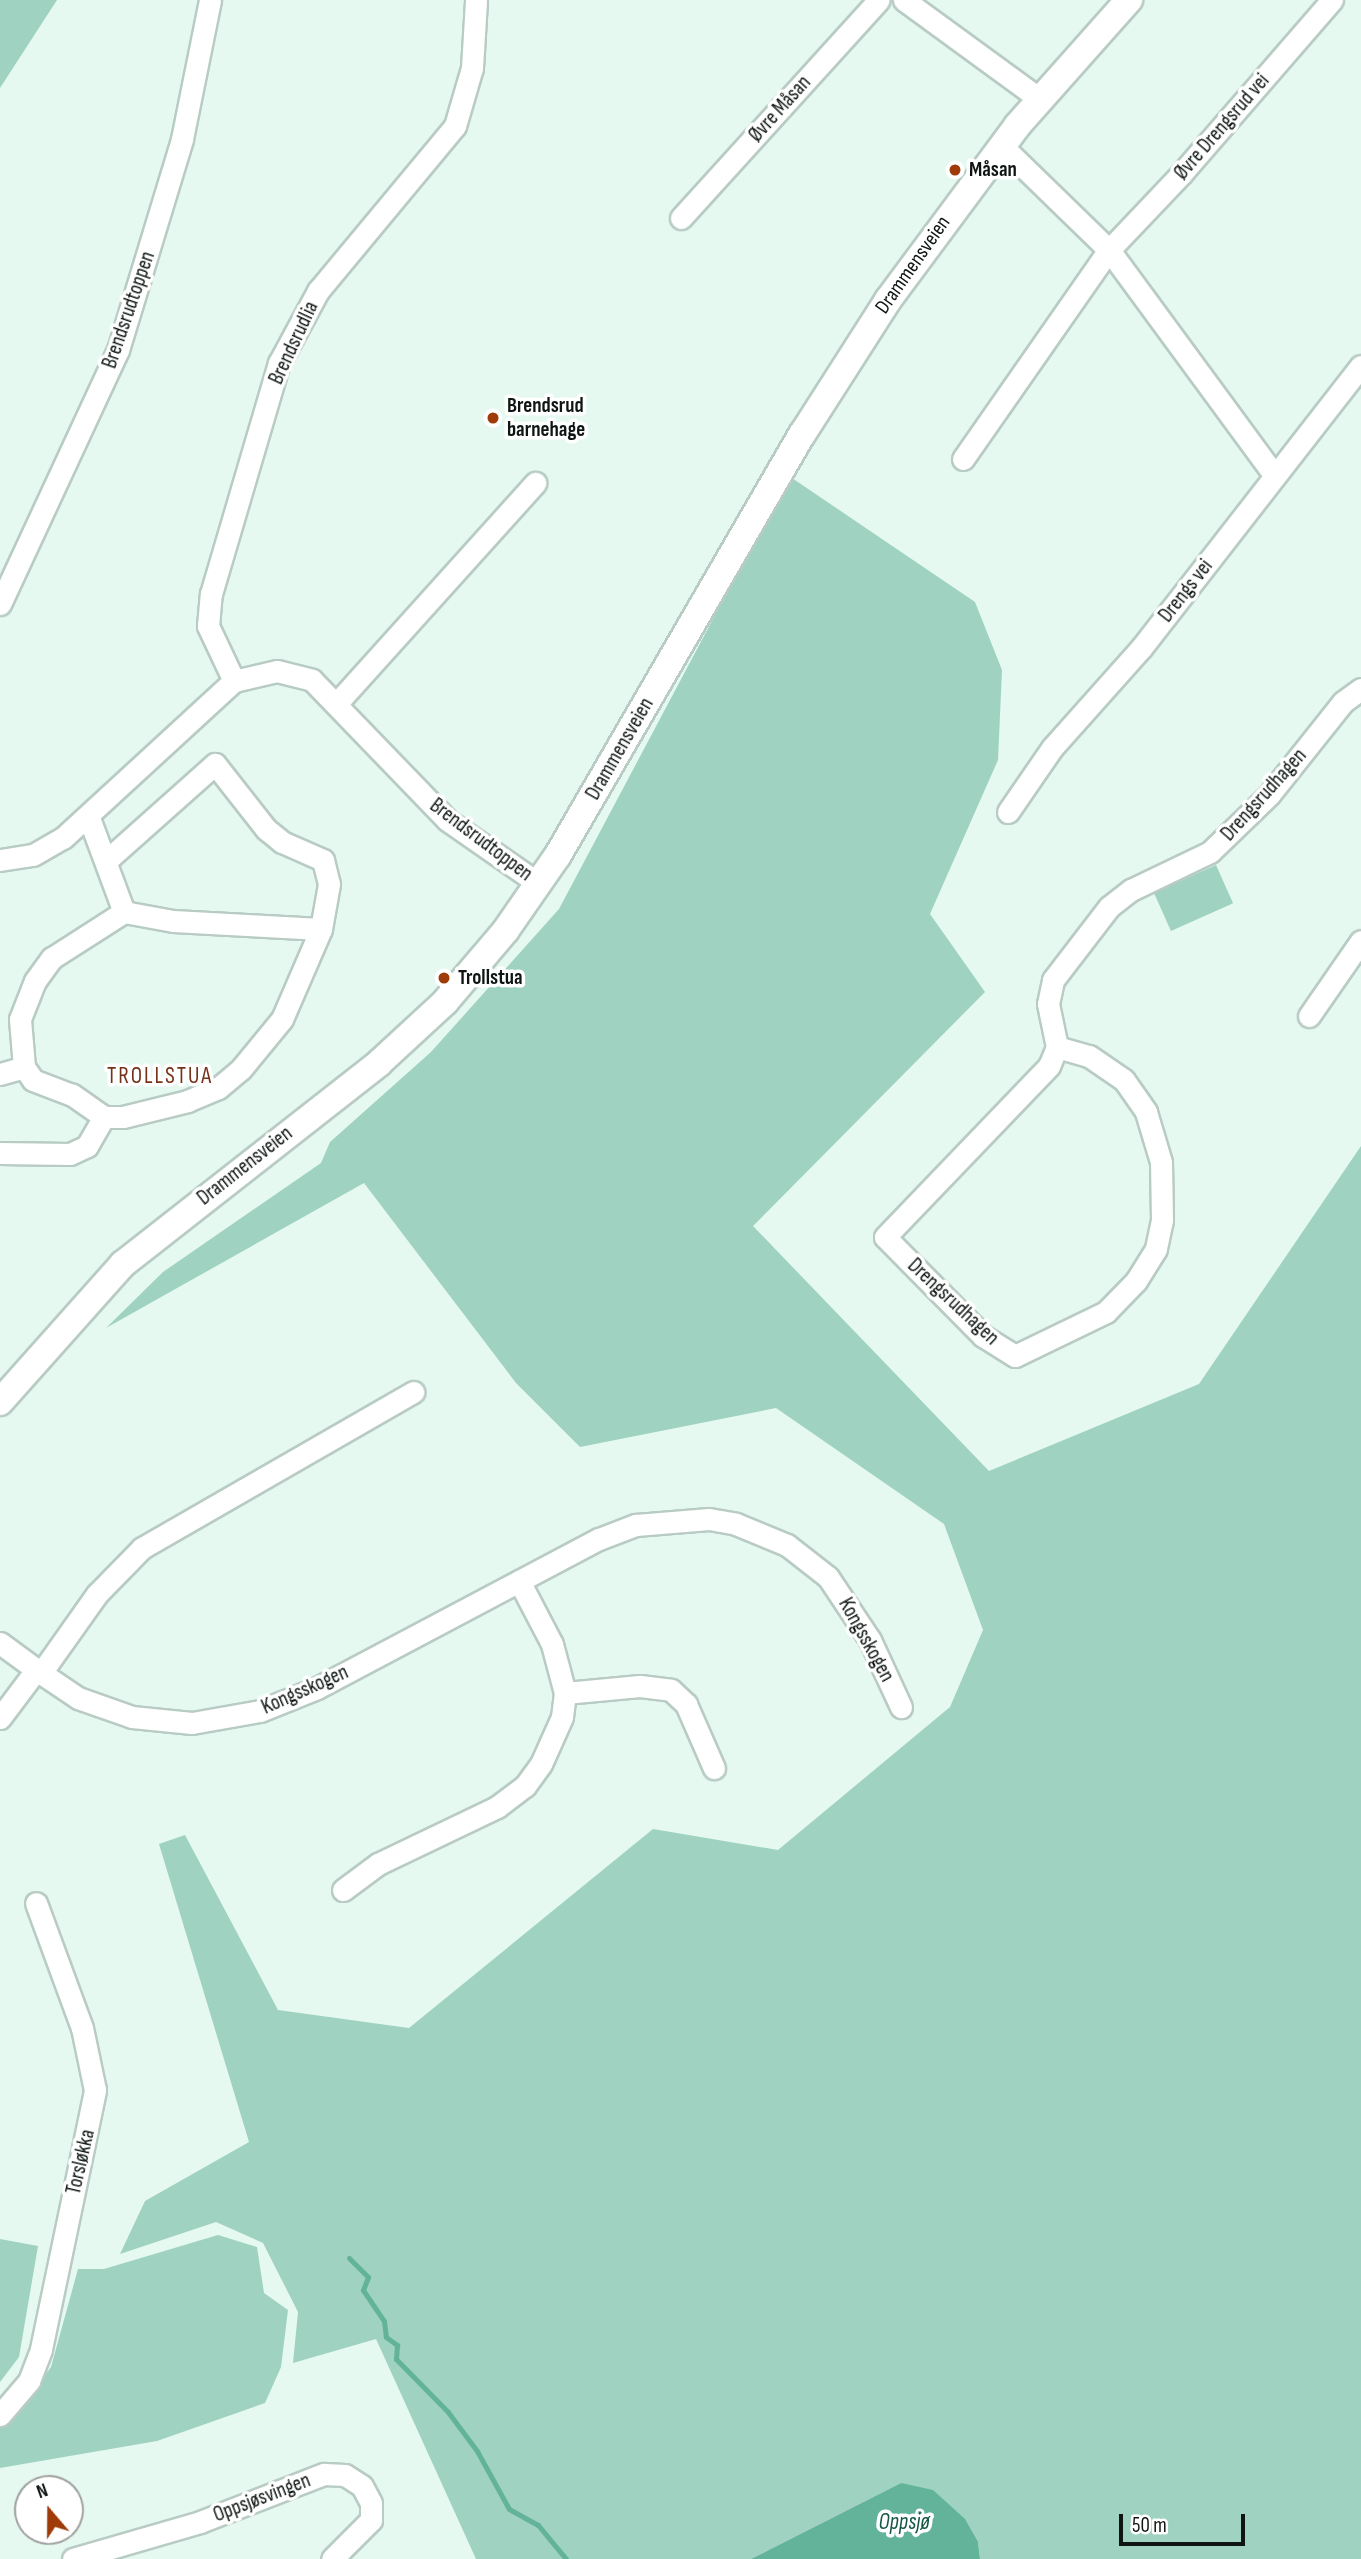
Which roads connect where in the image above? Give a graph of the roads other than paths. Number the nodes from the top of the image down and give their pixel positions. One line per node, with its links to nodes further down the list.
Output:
1 (210, 0): 15 (street, Brendsrudtoppen)
2 (476, 0): 16 (street, Brendsrudlia)
3 (879, 0): 9 (street, Øvre Måsan)
4 (904, 0): 7 (street)
5 (1129, 0): 7 (main road, Drammensveien)
6 (1332, 0): 10 (street, Øvre Drengsrud vei)
7 (1040, 99): 8 (main road, Drammensveien)
8 (1002, 146): 10 (street); 23 (main road, Drammensveien)
9 (681, 218)
10 (1109, 250): 12 (street, Øvre Drengsrud vei); 13 (street)
11 (1361, 366): 13 (street, Drengs vei)
12 (964, 459)
13 (1275, 476): 19 (street, Drengs vei)
14 (535, 483): 18 (street)
15 (0, 604)
16 (234, 681): 18 (street, Brendsrudtoppen); 20 (street, Brendsrudtoppen)
17 (1361, 689): 28 (street, Drengsrudhagen)
18 (338, 702): 23 (street, Brendsrudtoppen)
19 (1008, 812)
20 (89, 818): 21 (street, Brendsrudtoppen); 22 (street)
21 (0, 860)
22 (106, 861): 24 (street); 25 (street)
23 (539, 884): 34 (main road, Drammensveien)
24 (124, 912): 25 (street); 29 (street)
25 (320, 929): 31 (street)
26 (1361, 941): 27 (street)
27 (1309, 1016)
28 (1057, 1047): 28 (street, Drengsrudhagen)
29 (24, 1067): 30 (street); 31 (street)
30 (0, 1074)
31 (104, 1117): 32 (street)
32 (0, 1153)
33 (413, 1392): 37 (street)
34 (0, 1402)
35 (519, 1581): 37 (street, Kongsskogen); 38 (street); 39 (street, Kongsskogen)
36 (0, 1643): 37 (street, Kongsskogen)
37 (39, 1671): 40 (street)
38 (565, 1693): 41 (street); 42 (street)
39 (901, 1707)
40 (0, 1718)
41 (714, 1768)
42 (343, 1890)
43 (36, 1903): 44 (street, Torsløkka)
44 (0, 2415)
45 (73, 2559): 46 (street, Oppsjøsvingen)
46 (332, 2559)

